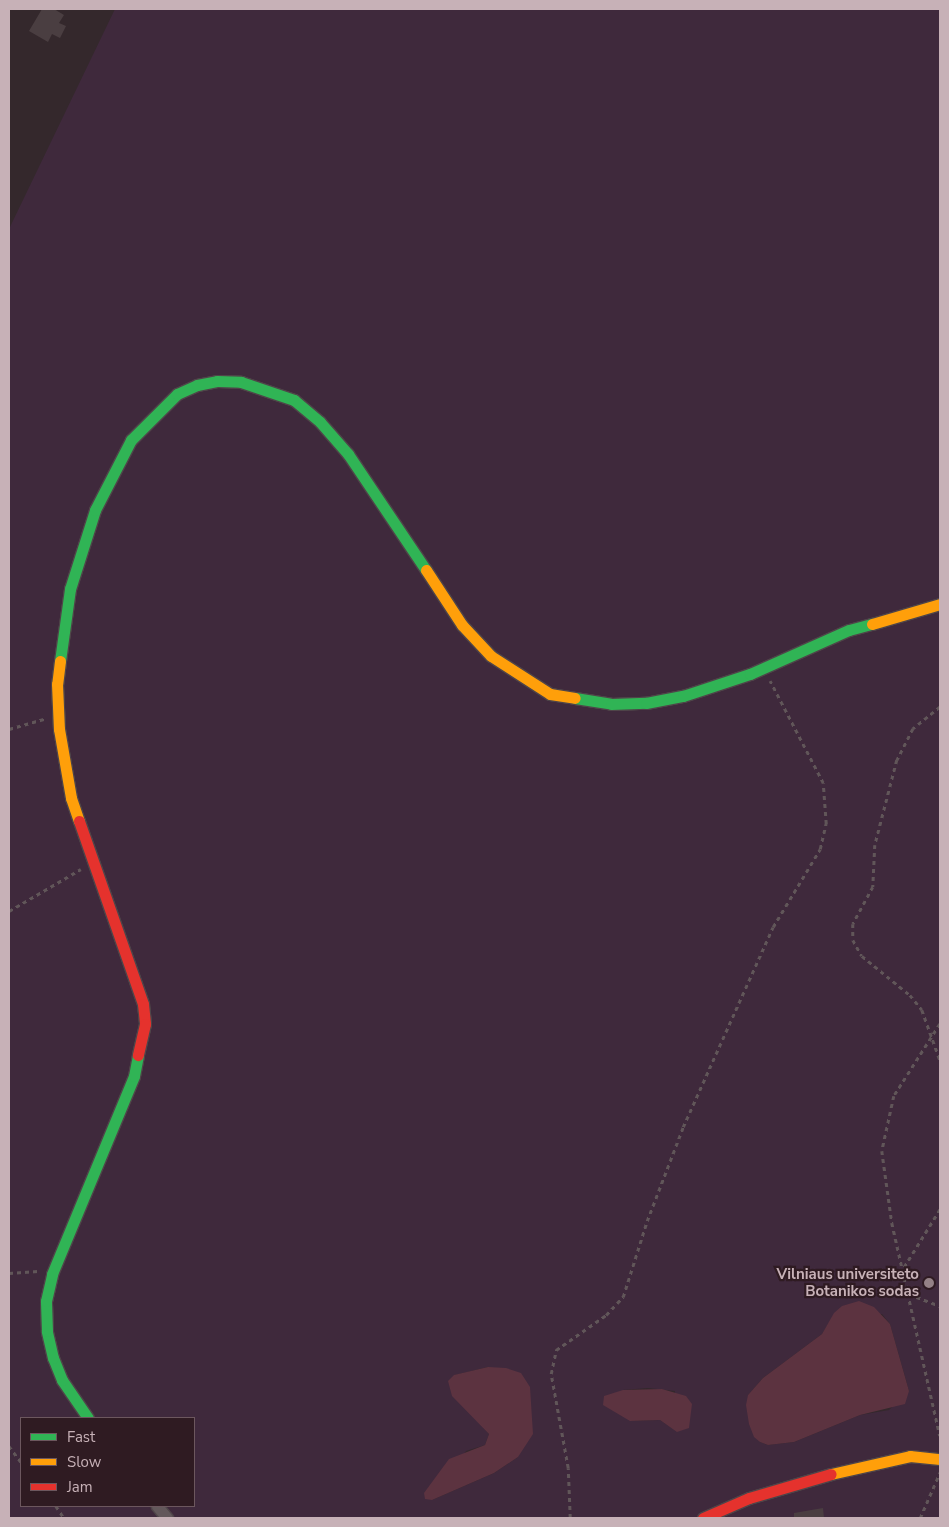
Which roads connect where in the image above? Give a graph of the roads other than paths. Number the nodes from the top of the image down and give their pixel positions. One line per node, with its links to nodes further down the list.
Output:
1 (940, 604): 2 (street)
2 (87, 1417)
3 (940, 1458): 6 (street)
4 (158, 1507): 5 (street)
5 (167, 1518)
6 (703, 1518)

